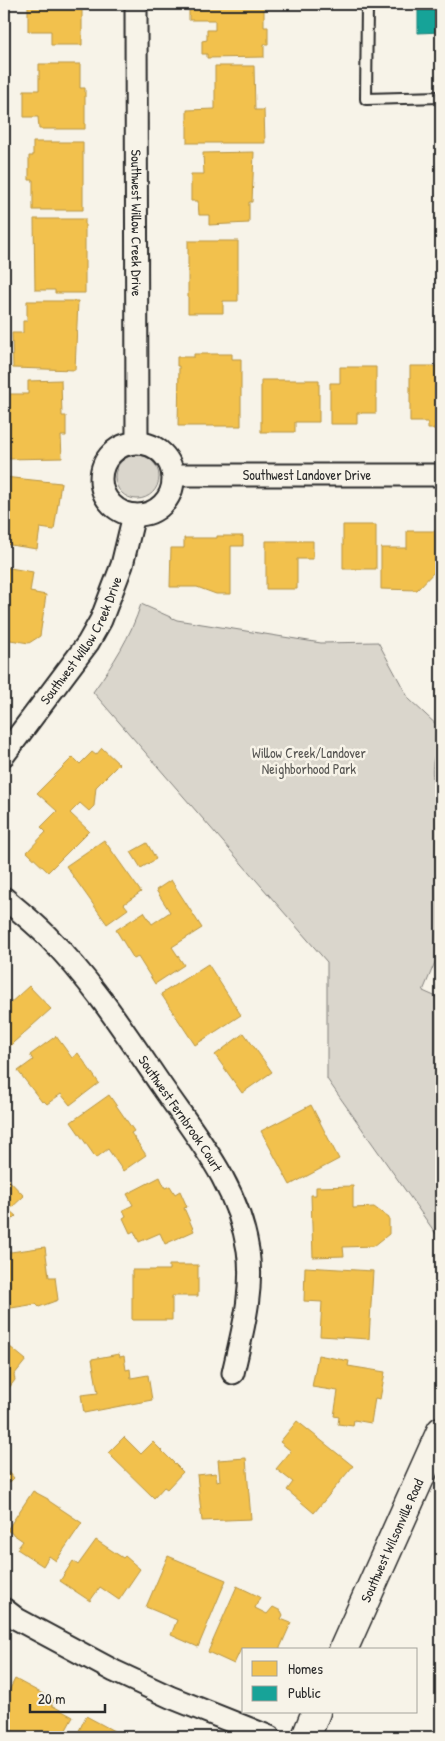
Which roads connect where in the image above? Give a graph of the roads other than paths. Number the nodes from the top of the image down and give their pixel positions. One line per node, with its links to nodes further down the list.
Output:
1 (136, 4): 4 (street, Southwest Willow Creek Drive)
2 (367, 4): 3 (lane)
3 (441, 98)
4 (137, 442): 5 (street); 7 (street)
5 (173, 475): 6 (street, Southwest Landover Drive); 7 (street)
6 (441, 475)
7 (134, 515): 8 (street, Southwest Willow Creek Drive)
8 (4, 754)
9 (4, 898): 10 (street, Southwest Fernbrook Court)
10 (233, 1373)
11 (441, 1431): 13 (main road, Southwest Wilsonville Road)
12 (4, 1609): 15 (street)
13 (344, 1648)
14 (315, 1714): 16 (main road)
15 (270, 1737)
16 (306, 1737)

